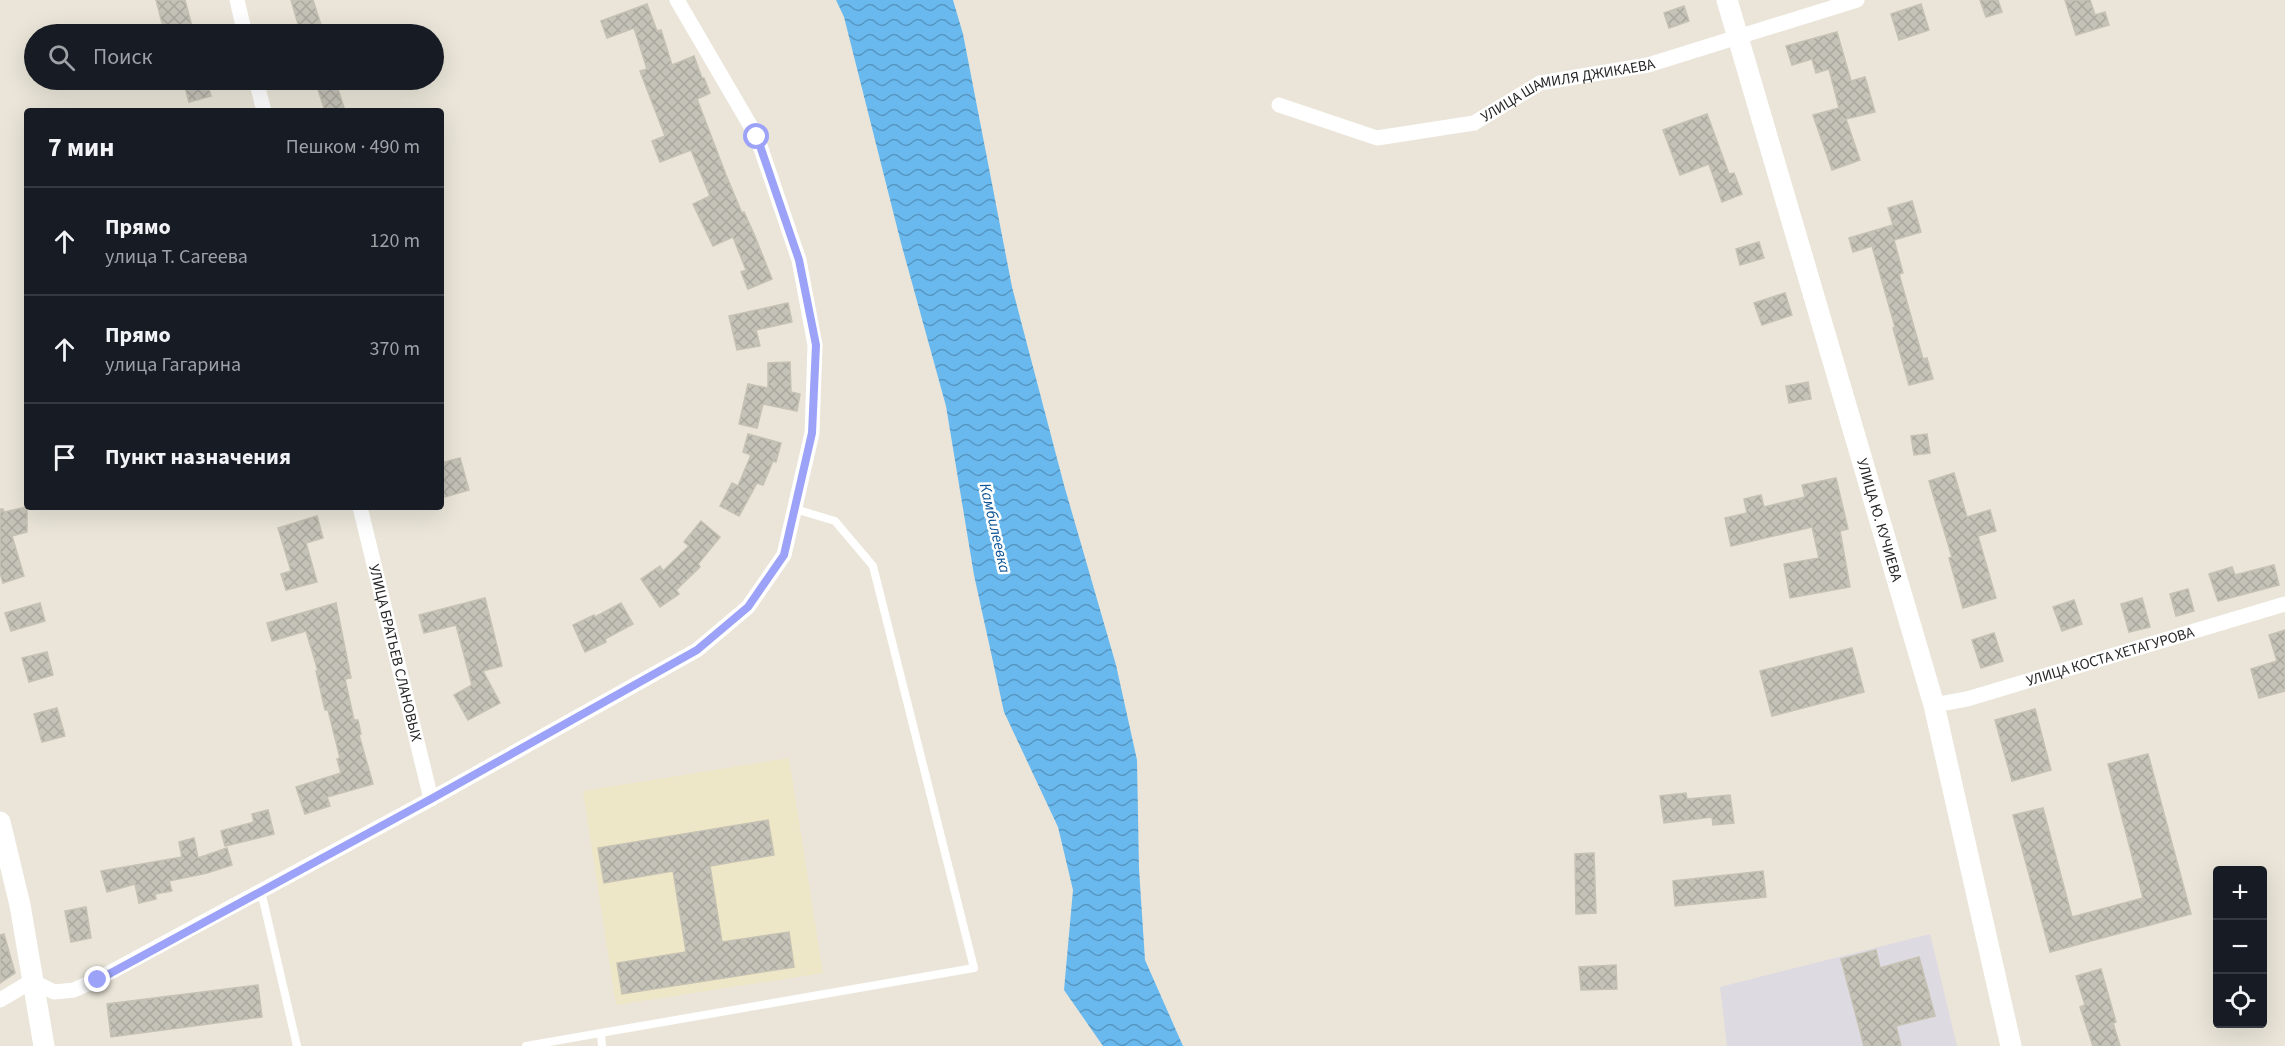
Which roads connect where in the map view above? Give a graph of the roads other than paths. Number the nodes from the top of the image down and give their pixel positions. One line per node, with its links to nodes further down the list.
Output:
1 (237, 0): 5 (street)
2 (677, 0): 10 (street)
3 (1727, 0): 6 (street, УЛИЦА Ю. КУЧИЕВА)
4 (1857, 0): 6 (street, УЛИЦА ШАМИЛЯ ДЖИКАЕВА)
5 (243, 24)
6 (1739, 37): 8 (street, УЛИЦА ШАМИЛЯ ДЖИКАЕВА); 13 (street, УЛИЦА Ю. КУЧИЕВА)
7 (259, 90): 9 (street)
8 (1279, 105)
9 (263, 108)
10 (795, 509): 14 (street); 19 (lane)
11 (361, 510): 14 (street, УЛИЦА БРАТЬЕВ СЛАНОВЫХ)
12 (2285, 604): 13 (street, УЛИЦА КОСТА ХЕТАГУРОВА)
13 (1934, 705): 24 (street, УЛИЦА Ю. КУЧИЕВА)
14 (431, 799): 16 (street)
15 (0, 822): 17 (street)
16 (261, 891): 17 (street); 21 (lane)
17 (32, 981): 18 (street); 20 (street)
18 (0, 1000)
19 (601, 1033): 22 (lane); 23 (lane)
20 (44, 1046)
21 (297, 1046)
22 (526, 1046)
23 (602, 1046)
24 (2011, 1046)

